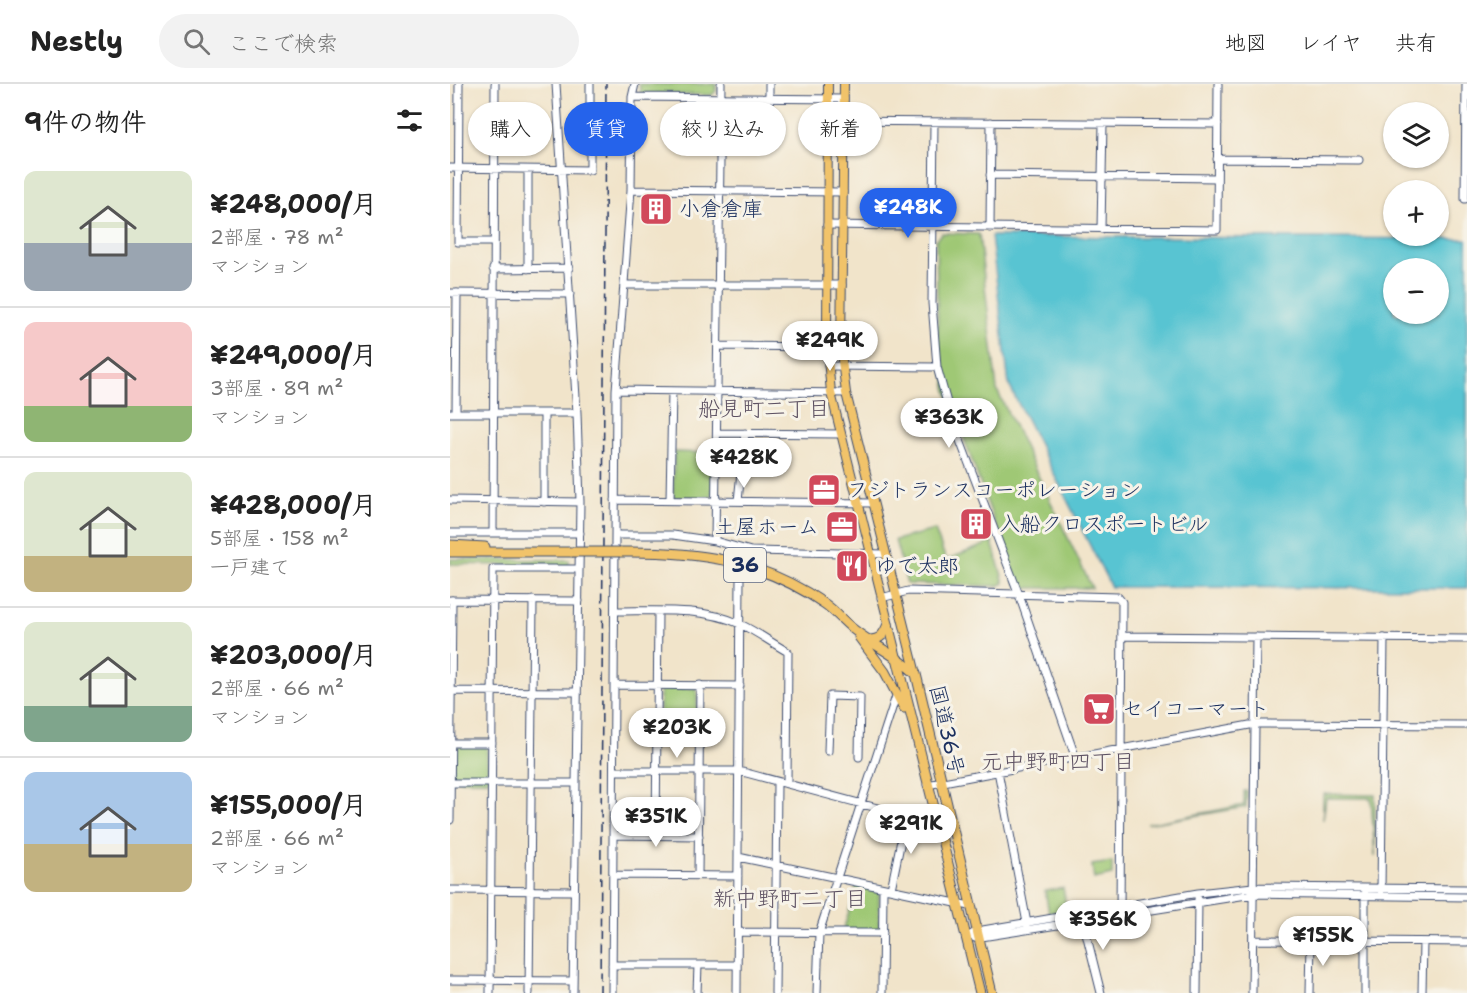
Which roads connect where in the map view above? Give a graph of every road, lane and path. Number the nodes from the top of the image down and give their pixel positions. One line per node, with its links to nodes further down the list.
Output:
1 (459, 84): 27 (street)
2 (495, 84): 28 (street)
3 (556, 84): 30 (street)
4 (591, 84): 30 (street)
5 (635, 84): 12 (street)
6 (721, 84): 13 (street)
7 (769, 84): 14 (street)
8 (828, 84): 15 (main road)
9 (844, 84): 16 (main road)
10 (1218, 84): 22 (street)
11 (1466, 84): 38 (street)
12 (632, 97): 13 (street); 34 (street)
13 (720, 97): 14 (street); 35 (street)
14 (768, 98): 15 (street)
15 (828, 99): 16 (street)
16 (844, 99): 17 (main road)
17 (844, 102)
18 (882, 121): 19 (street)
19 (934, 122): 20 (street); 41 (street)
20 (991, 122): 21 (street); 31 (street)
21 (1103, 123): 22 (street); 32 (street)
22 (1218, 124): 25 (street)
23 (828, 156): 36 (main road)
24 (843, 156): 37 (main road)
25 (1217, 159): 26 (street); 33 (street)
26 (1359, 160)
27 (454, 169): 28 (street); 44 (street)
28 (494, 169): 29 (street); 45 (street)
29 (528, 170): 30 (street); 48 (street)
30 (561, 170): 46 (street)
31 (990, 175): 32 (street); 42 (street)
32 (1102, 177): 33 (street); 43 (street)
33 (1217, 178): 43 (street)
34 (631, 190): 35 (street); 49 (street)
35 (719, 191): 36 (street); 51 (street)
36 (827, 192): 37 (street); 39 (main road)
37 (843, 192): 40 (main road)
38 (1465, 199)
39 (827, 225): 40 (street); 52 (main road)
40 (843, 225): 41 (street); 50 (main road)
41 (933, 227): 42 (street); 60 (street)
42 (990, 228): 43 (street)
43 (1101, 229)
44 (454, 242): 45 (street)
45 (494, 242): 47 (street)
46 (569, 268): 48 (street); 55 (street)
47 (493, 269): 48 (street); 54 (street)
48 (528, 269)
49 (624, 285): 51 (street); 61 (street)
50 (842, 285): 52 (street); 59 (main road)
51 (718, 286): 52 (street); 56 (street)
52 (828, 286): 57 (main road)
53 (454, 293): 54 (street); 66 (street)
54 (494, 293): 55 (street); 67 (street)
55 (570, 294): 69 (street)
56 (718, 346): 57 (street); 63 (street)
57 (827, 347): 58 (main road)
58 (828, 366): 59 (street); 64 (main road)
59 (842, 366): 60 (street); 65 (main road)
60 (937, 367): 95 (street)
61 (616, 390): 62 (street); 74 (street)
62 (672, 391): 63 (street); 75 (street)
63 (717, 391): 64 (street); 70 (street)
64 (831, 393): 65 (street); 72 (main road)
65 (846, 393): 82 (main road)
66 (453, 413): 67 (street)
67 (493, 413): 68 (street); 76 (street)
68 (544, 413): 69 (street); 79 (street)
69 (577, 413): 80 (street)
70 (717, 433): 71 (street); 77 (street)
71 (745, 433): 72 (street); 78 (street)
72 (841, 434): 81 (main road)
73 (450, 500): 76 (street)
74 (615, 500): 75 (street); 86 (street)
75 (670, 500): 77 (street)
76 (493, 501): 79 (street); 83 (street)
77 (716, 501): 78 (street); 87 (street)
78 (738, 501): 81 (street)
79 (544, 502): 80 (street)
80 (580, 502): 84 (street)
81 (858, 502): 82 (street); 91 (main road)
82 (873, 503): 92 (main road)
83 (493, 533): 84 (street); 85 (street)
84 (580, 533): 93 (street)
85 (450, 534)
86 (615, 535): 87 (street); 102 (street)
87 (716, 541): 91 (street)
88 (450, 545): 89 (highway, 国道36号 / 36)
89 (520, 551): 90 (highway, 国道36号 / 36); 106 (highway, 国道36号 / 36, bridge)
90 (450, 552)
91 (870, 554): 92 (street); 97 (main road)
92 (885, 554): 96 (main road)
93 (579, 569): 99 (street); 101 (street)
94 (740, 578): 104 (street)
95 (1018, 592): 96 (street); 107 (street); 133 (street)
96 (896, 594): 97 (street); 112 (main road)
97 (882, 598): 105 (main road)
98 (451, 600): 99 (street); 120 (street)
99 (493, 600): 100 (street); 121 (street)
100 (533, 600): 101 (street); 122 (street)
101 (579, 601): 123 (street)
102 (616, 611): 103 (street); 116 (street)
103 (658, 611): 104 (street); 117 (street)
104 (740, 624): 119 (street); 146 (street)
105 (888, 624): 111 (highway); 114 (main road)
106 (853, 628): 111 (highway, 国道36号 / 36); 113 (highway, 国道36号 / 36)
107 (1122, 636): 108 (street); 131 (street)
108 (1256, 637): 109 (street); 125 (street)
109 (1384, 638): 110 (street); 126 (street)
110 (1467, 639)
111 (869, 640): 114 (highway, 国道36号 / 36)
112 (909, 648): 114 (main road); 115 (main road)
113 (873, 656): 114 (highway, 36); 124 (highway, 国道36号 / 36)
114 (898, 660): 115 (highway, 国道36号 / 36); 128 (highway, 国道36号 / 36)
115 (916, 674): 141 (highway, 国道36号)
116 (615, 685): 117 (street); 135 (street)
117 (657, 685): 118 (street); 136 (street)
118 (700, 686): 119 (street); 137 (street)
119 (740, 686): 138 (street)
120 (451, 691): 121 (street); 129 (street)
121 (492, 691): 122 (street); 130 (street)
122 (532, 692): 123 (street); 144 (street)
123 (576, 692): 145 (street)
124 (897, 692): 128 (highway, 国道36号 / 36); 148 (street)
125 (1255, 724): 126 (street); 131 (street); 165 (street)
126 (1383, 724): 127 (street); 170 (street)
127 (1467, 725)
128 (914, 730): 147 (highway, 国道36号 / 36)
129 (451, 743): 130 (street); 142 (street)
130 (492, 743): 143 (street)
131 (1121, 748): 133 (street); 175 (street)
132 (828, 751): 134 (street)
133 (1075, 756): 139 (street)
134 (859, 757)
135 (614, 771): 136 (street); 153 (street)
136 (657, 771): 137 (street); 154 (street)
137 (699, 771): 138 (street); 155 (street)
138 (739, 771): 140 (street); 156 (street)
139 (998, 771): 141 (street); 177 (street)
140 (777, 782): 146 (street); 157 (street)
141 (941, 782): 147 (street); 151 (highway, 国道36号)
142 (450, 783): 143 (street); 150 (street)
143 (491, 783): 144 (street); 166 (street)
144 (531, 783): 145 (street); 167 (street)
145 (575, 783): 168 (street)
146 (787, 784): 148 (street)
147 (927, 785): 152 (highway, 国道36号 / 36)
148 (862, 804): 149 (street); 161 (street)
149 (906, 816): 152 (street); 162 (street)
150 (450, 820)
151 (950, 823): 152 (street); 174 (highway, 国道36号)
152 (937, 824): 173 (highway, 国道36号 / 36)
153 (614, 835): 154 (street); 158 (street)
154 (656, 835): 155 (street)
155 (699, 836): 159 (street)
156 (738, 857): 157 (street); 160 (street)
157 (776, 865): 161 (street); 179 (street)
158 (613, 875): 159 (street); 189 (street)
159 (698, 875): 160 (street)
160 (738, 876): 178 (street)
161 (837, 878): 162 (street); 180 (street)
162 (887, 889): 173 (street); 181 (street)
163 (1467, 889): 170 (street)
164 (450, 890): 166 (street)
165 (1253, 890): 169 (street); 171 (street); 184 (street)
166 (490, 891): 167 (street); 193 (street)
167 (530, 891): 168 (street); 194 (street)
168 (574, 891): 195 (street)
169 (1365, 892): 170 (street); 186 (street)
170 (1381, 892): 172 (street)
171 (1198, 897): 175 (street); 208 (street)
172 (1467, 897)
173 (957, 903): 174 (street); 183 (highway, 国道36号 / 36)
174 (970, 906): 182 (highway, 国道36号)
175 (1120, 912): 176 (street)
176 (1082, 918): 177 (street); 182 (street); 207 (street)
177 (1027, 923): 182 (street)
178 (738, 932): 179 (street); 191 (street)
179 (776, 932): 180 (street); 202 (street)
180 (819, 933): 181 (street); 203 (street)
181 (883, 933): 204 (street)
182 (977, 935): 183 (street); 206 (highway, 国道36号)
183 (966, 938): 205 (highway, 国道36号 / 36)
184 (1252, 940): 185 (street); 209 (street)
185 (1311, 941): 186 (street); 210 (street)
186 (1365, 941): 187 (street); 211 (street)
187 (1423, 942): 188 (street); 212 (street)
188 (1467, 942)
189 (612, 965): 190 (street); 199 (street)
190 (698, 965): 191 (street); 200 (street)
191 (737, 965): 201 (street)
192 (450, 980): 193 (street)
193 (490, 980): 194 (street); 196 (street)
194 (530, 981): 195 (street); 197 (street)
195 (573, 981): 198 (street)
196 (490, 993)
197 (529, 993)
198 (573, 993)
199 (612, 993)
200 (697, 993)
201 (737, 993)
202 (775, 993)
203 (817, 993)
204 (882, 993)
205 (980, 993)
206 (992, 993)
207 (1101, 993)
208 (1197, 993)
209 (1252, 993)
210 (1310, 993)
211 (1365, 993)
212 (1422, 993)

